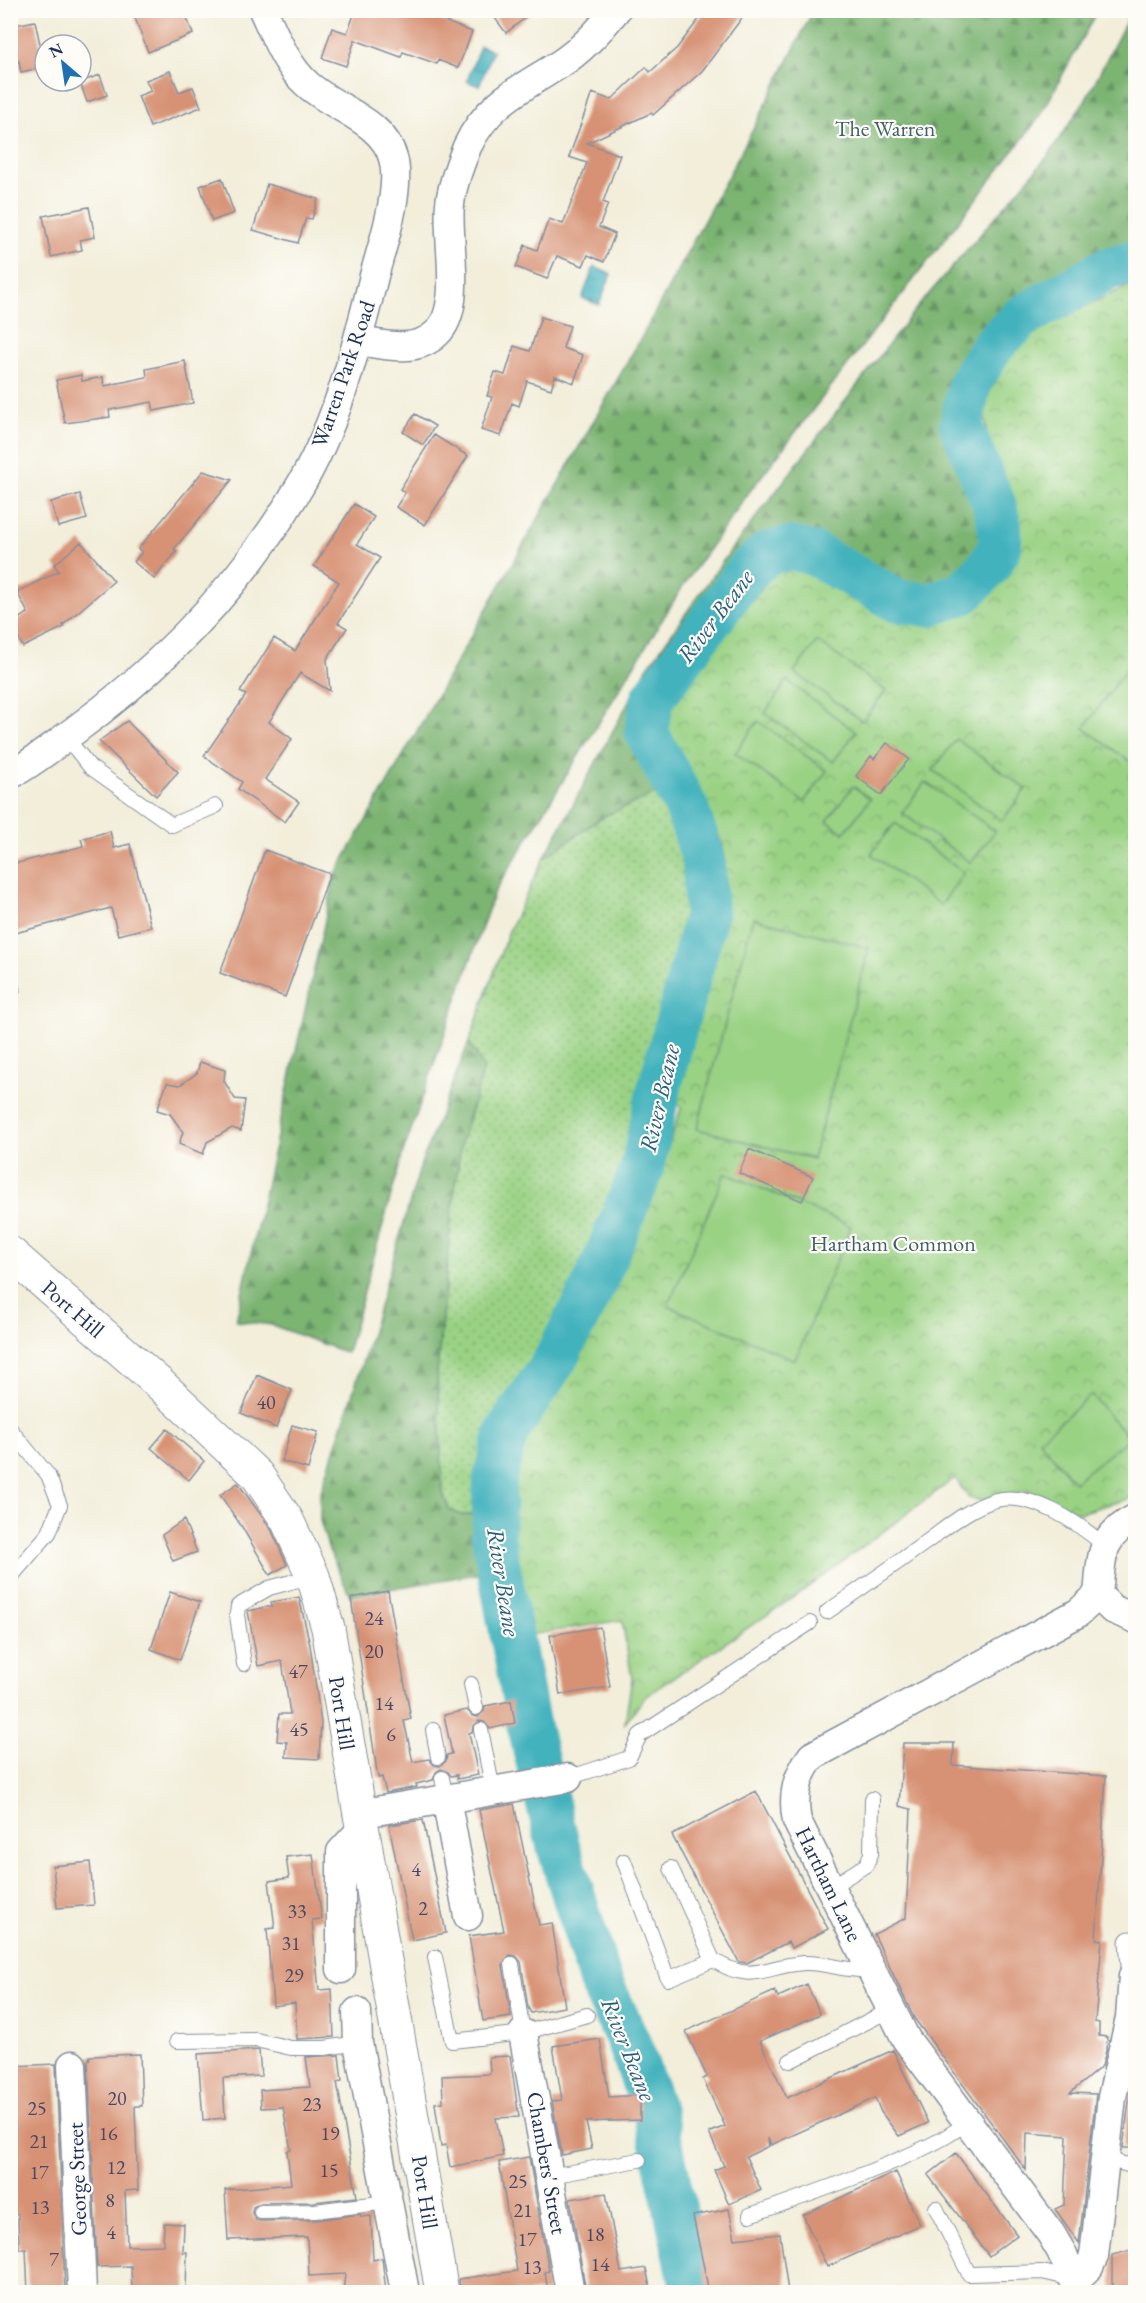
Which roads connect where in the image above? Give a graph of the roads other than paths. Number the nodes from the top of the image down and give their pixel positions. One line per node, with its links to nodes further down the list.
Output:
1 (263, 10): 3 (street, Warren Park Road)
2 (616, 10): 3 (street)
3 (358, 341): 4 (street, Warren Park Road)
4 (66, 736): 5 (street, Warren Park Road); 6 (lane)
5 (10, 775)
6 (216, 806)
7 (10, 1253): 11 (main road, Port Hill)
8 (10, 1430): 12 (lane)
9 (1136, 1518): 10 (street)
10 (1104, 1545): 13 (street); 14 (lane)
11 (313, 1576): 17 (lane); 27 (main road, Port Hill)
12 (10, 1578)
13 (1098, 1595): 15 (street); 30 (street, Hartham Lane)
14 (827, 1612)
15 (1136, 1619)
16 (810, 1623): 23 (lane)
17 (244, 1664)
18 (471, 1684): 19 (lane)
19 (476, 1708)
20 (433, 1730): 22 (lane)
21 (481, 1730): 25 (lane)
22 (438, 1757)
23 (568, 1778): 25 (street)
24 (444, 1788): 25 (street); 27 (street); 31 (street)
25 (507, 1788)
26 (872, 1799): 30 (lane)
27 (360, 1822): 36 (street); 59 (main road, Port Hill)
28 (624, 1861): 34 (lane)
29 (671, 1868): 34 (lane)
30 (831, 1887): 37 (street, Hartham Lane)
31 (468, 1916)
32 (1130, 1942): 38 (street)
33 (435, 1957): 42 (lane)
34 (713, 1960): 37 (lane)
35 (512, 1964): 42 (lane)
36 (342, 1969)
37 (870, 1970): 39 (street, Hartham Lane)
38 (1133, 1976): 48 (street)
39 (890, 2010): 45 (lane); 47 (street, Hartham Lane)
40 (357, 2012): 44 (street, Port Hill)
41 (587, 2015): 42 (lane)
42 (523, 2033): 51 (street, Chambers' Street)
43 (177, 2041): 44 (lane)
44 (358, 2043): 52 (street, Port Hill)
45 (790, 2061)
46 (72, 2065): 57 (street, George Street)
47 (966, 2122): 55 (lane); 56 (street, Hartham Lane)
48 (1105, 2159): 50 (lane); 56 (street)
49 (639, 2160): 51 (lane)
50 (1136, 2167)
51 (550, 2176): 60 (street, Chambers' Street)
52 (388, 2202): 54 (lane); 58 (street, Port Hill)
53 (936, 2208): 56 (lane)
54 (261, 2212)
55 (750, 2215)
56 (1077, 2286)
57 (82, 2292)
58 (405, 2292)
59 (442, 2292)
60 (570, 2292)

